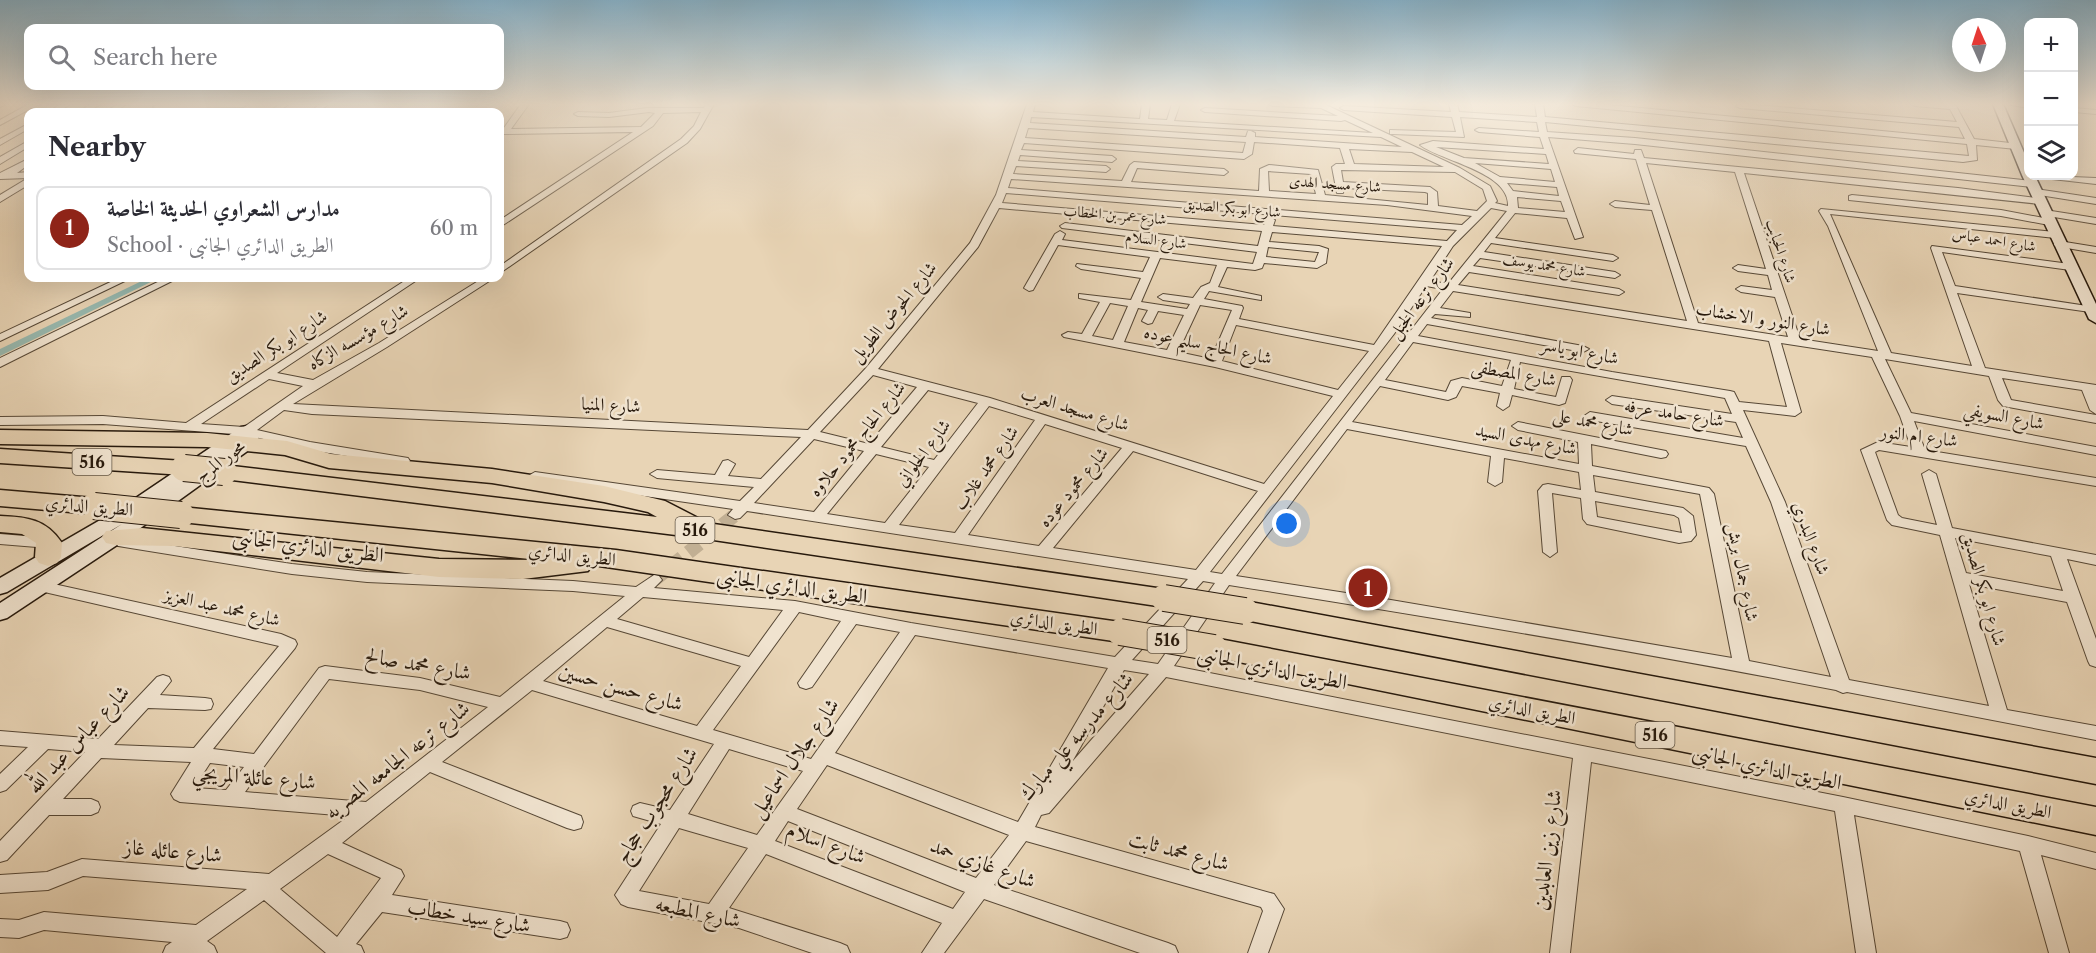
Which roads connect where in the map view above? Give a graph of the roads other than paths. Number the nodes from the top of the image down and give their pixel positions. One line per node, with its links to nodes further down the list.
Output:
1 (21, 148): 21 (street)
2 (612, 148): 69 (street)
3 (674, 148): 86 (street)
4 (1017, 148): 24 (street, شارع الحوض الطويل)
5 (1137, 148): 23 (street)
6 (1248, 148): 23 (street)
7 (1345, 148): 30 (street)
8 (1376, 148): 32 (street)
9 (1422, 148): 29 (street)
10 (1514, 148): 18 (street)
11 (1543, 148): 18 (street)
12 (1637, 148): 25 (street)
13 (1699, 148): 20 (street)
14 (1736, 148): 20 (street)
15 (1862, 148): 16 (street)
16 (1973, 148)
17 (2017, 148): 48 (street)
18 (1548, 149): 31 (street)
19 (1578, 151): 25 (street)
20 (1737, 153): 48 (street)
21 (12, 154): 22 (street); 27 (street)
22 (24, 154)
23 (1228, 155): 35 (street)
24 (1014, 158): 26 (street); 33 (street); 38 (street, شارع الحوض الطويل)
25 (1640, 158): 34 (street); 63 (street)
26 (1112, 159)
27 (0, 161)
28 (24, 164): 37 (street)
29 (1457, 165): 31 (street); 32 (street); 40 (street); 61 (street)
30 (1350, 167): 32 (street); 45 (street)
31 (1554, 167): 46 (street)
32 (1382, 168)
33 (1106, 169)
34 (1738, 169): 48 (street); 90 (street, شارع الحبايب)
35 (1224, 172): 44 (street); 49 (street)
36 (24, 175): 37 (street)
37 (2, 176)
38 (1007, 176): 44 (street, شارع مسجد الهدى); 47 (street, شارع الحوض الطويل)
39 (2078, 179): 41 (street)
40 (1499, 180): 46 (street); 51 (street)
41 (2096, 181)
42 (1301, 183): 50 (street); 52 (street, شارع مسجد الهدى); 53 (street, شارع مسجد الهدى); 53 (street)
43 (24, 184): 55 (street)
44 (1125, 184): 49 (street, شارع مسجد الهدى)
45 (1339, 185): 57 (street); 62 (street)
46 (1560, 185): 56 (street)
47 (1002, 190): 60 (street, شارع الحوض الطويل); 66 (street, شارع ابو بكر الصديق)
48 (2035, 190): 54 (street); 58 (street); 70 (street); 76 (street)
49 (1220, 191): 50 (street, شارع مسجد الهدى)
50 (1264, 194): 52 (street, شارع مسجد الهدى)
51 (1513, 194): 56 (street); 64 (street)
52 (1276, 195): 66 (street)
53 (1321, 198): 57 (street, شارع مسجد الهدى)
54 (1852, 198)
55 (0, 199)
56 (1565, 199): 68 (street)
57 (1342, 200): 62 (street, شارع مسجد الهدى)
58 (2096, 201)
59 (1615, 204): 63 (street)
60 (995, 205): 65 (street, شارع عمر بن الخطاب); 133 (street, شارع الحوض الطويل)
61 (1491, 205): 64 (street); 67 (street, شارع ترعه الجبل)
62 (1433, 207): 67 (street, شارع مسجد الهدى)
63 (1656, 208): 118 (street)
64 (1513, 210): 68 (street); 75 (street, شارع ترعه الجبل)
65 (1073, 212): 71 (street); 72 (street, شارع عمر بن الخطاب)
66 (1273, 212): 72 (street); 73 (street, شارع ابو بكر الصديق)
67 (1480, 214): 73 (street, شارع ترعه الجبل)
68 (1570, 215): 74 (street)
69 (504, 221)
70 (2096, 221)
71 (1065, 226): 77 (street); 82 (street)
72 (1268, 228): 78 (street, شارع عمر بن الخطاب); 82 (street)
73 (1463, 228): 78 (street, شارع ترعه الجبل)
74 (1578, 237)
75 (1488, 240): 80 (street, شارع ترعه الجبل); 83 (street)
76 (2057, 240): 79 (street); 87 (street); 129 (street)
77 (1056, 242): 81 (street, شارع السلام); 98 (street)
78 (1449, 244): 97 (street, شارع ترعه الجبل)
79 (2096, 250)
80 (1476, 254): 88 (street, شارع ترعه الجبل); 91 (street)
81 (1156, 255): 84 (street, شارع السلام); 92 (street)
82 (1259, 255): 82 (street); 84 (street, شارع السلام)
83 (1613, 258)
84 (1223, 264): 99 (street)
85 (1081, 266): 92 (street)
86 (504, 267)
87 (2070, 267): 102 (street, شارع احمد عباس); 114 (street)
88 (1465, 268): 100 (street, شارع ترعه الجبل); 103 (street, شارع محمد يوسف)
89 (1738, 268): 90 (street)
90 (1773, 273): 104 (street, شارع الحبايب)
91 (1615, 275)
92 (1147, 276): 109 (street)
93 (118, 282): 120 (street)
94 (165, 282): 130 (street)
95 (409, 282): 136 (street, شارع ابو بكر الصديق)
96 (483, 282): 140 (street, شارع مؤسسه الزكاه)
97 (1424, 283): 100 (street, شارع النور و الاخشاب); 126 (street, شارع ترعه الجبل)
98 (1029, 288)
99 (1208, 288): 107 (street); 110 (street)
100 (1451, 288): 112 (street, شارع ترعه الجبل); 118 (street, شارع النور و الاخشاب)
101 (1741, 289): 104 (street)
102 (1952, 289): 114 (street); 134 (street, شارع احمد عباس)
103 (1619, 292)
104 (1780, 294): 124 (street, شارع الحبايب)
105 (1083, 296): 108 (street)
106 (1163, 297): 110 (street)
107 (1257, 298)
108 (1106, 300): 109 (street); 122 (street)
109 (1136, 304): 111 (street); 125 (street)
110 (1195, 305): 111 (street); 117 (street); 128 (street)
111 (1155, 307): 116 (street)
112 (1433, 310): 113 (street); 115 (street, شارع ترعه الجبل)
113 (1466, 315)
114 (2094, 316)
115 (1424, 320): 121 (street, شارع ترعه الجبل); 127 (street)
116 (1148, 321)
117 (1233, 321): 126 (street); 131 (street)
118 (1694, 327): 123 (street, شارع النور و الاخشاب)
119 (1068, 335): 122 (street, شارع الحاج سليم عوده)
120 (0, 338)
121 (1412, 338): 137 (street, شارع ابو ياسر); 139 (street, شارع ترعه الجبل)
122 (1085, 339): 125 (street, شارع الحاج سليم عوده)
123 (1774, 339): 124 (street, شارع النور و الاخشاب); 150 (street)
124 (1795, 342): 129 (street, شارع النور و الاخشاب)
125 (1117, 345): 128 (street, شارع الحاج سليم عوده)
126 (1377, 349): 144 (street, شارع ترعه الجبل)
127 (1583, 349)
128 (1171, 355): 131 (street, شارع الحاج سليم عوده)
129 (1882, 356): 134 (street, شارع النور و الاخشاب); 152 (street)
130 (0, 363)
131 (1215, 363): 144 (street, شارع الحاج سليم عوده)
132 (1515, 363): 143 (street)
133 (870, 371): 141 (street, شارع مسجد العرب); 160 (street, شارع الحوض الطويل)
134 (1980, 371): 135 (street, شارع النور و الاخشاب)
135 (1994, 373): 142 (street, شارع النور و الاخشاب); 154 (street)
136 (267, 375): 140 (street); 158 (street, شارع ابو بكر الصديق)
137 (1612, 376): 146 (street); 150 (street, شارع ابو ياسر)
138 (1566, 380): 143 (street, شارع المصطفى)
139 (1379, 382): 143 (street, شارع المصطفى); 157 (street, شارع ترعه الجبل)
140 (314, 384): 147 (street, شارع مؤسسه الزكاه)
141 (925, 385): 145 (street, شارع مسجد العرب); 166 (street, شارع الحاج محمود حلاوه)
142 (2091, 389): 149 (street)
143 (1507, 391): 148 (street)
144 (1340, 394): 181 (street, شارع ترعه الجبل)
145 (986, 400): 153 (street, شارع مسجد العرب); 174 (street, شارع الحلواني)
146 (1612, 400): 150 (street); 156 (street)
147 (280, 406): 160 (street, شارع المنيا); 162 (street, شارع مؤسسه الزكاه)
148 (1503, 406)
149 (2096, 410)
150 (1739, 412): 164 (street, شارع البدري)
151 (1590, 416): 156 (street, شارع حامد عرفه)
152 (1906, 416): 167 (street, شارع السويفي); 169 (street)
153 (1043, 418): 165 (street, شارع مسجد العرب); 193 (street, شارع محمد غلاب)
154 (2096, 419)
155 (0, 421): 158 (street)
156 (1612, 421): 164 (street, شارع حامد عرفه)
157 (1346, 425): 168 (street, شارع مهدى السيد); 202 (street, شارع ترعه الجبل)
158 (189, 426): 162 (street)
159 (1518, 426): 163 (street, شارع محمد على)
160 (811, 434): 166 (street, شارع المنيا); 180 (street, شارع الحوض الطويل)
161 (0, 437): 162 (highway)
162 (241, 438): 185 (street); 189 (highway); 192 (street, محور المرج); 194 (street, محور المرج)
163 (1584, 439): 170 (street, شارع محمد على); 175 (street)
164 (1751, 443): 220 (street, شارع البدري)
165 (1130, 446): 181 (street, شارع مسجد العرب); 195 (street, شارع محمود عوده)
166 (872, 449): 174 (street, شارع المنيا); 186 (street, شارع الحاج محمود حلاوه)
167 (2096, 451)
168 (1498, 452): 175 (street, شارع مهدى السيد); 178 (street)
169 (1919, 452): 179 (street, شارع ام النور); 190 (street, شارع ام النور)
170 (1661, 454)
171 (0, 456): 189 (highway, 516, bridge)
172 (681, 463): 177 (street)
173 (728, 465): 177 (street)
174 (937, 465): 188 (street, شارع الحلواني)
175 (1585, 468): 182 (street, شارع مهدى السيد); 183 (street)
176 (1929, 474): 190 (street, شارع ابو بكر الصديق)
177 (719, 480): 180 (street)
178 (1495, 482)
179 (2096, 482)
180 (765, 484): 185 (street, شارع الحوض الطويل)
181 (1268, 489): 200 (street, شارع ترعه الجبل)
182 (1700, 490): 215 (street, شارع جمال بريش)
183 (1588, 495): 183 (street); 196 (street)
184 (0, 498): 198 (highway, الطريق الدائري / 516, bridge)
185 (740, 511): 186 (street)
186 (817, 517): 188 (street)
187 (0, 524): 194 (highway)
188 (889, 528): 193 (street)
189 (700, 530): 236 (highway, 516, bridge)
190 (1948, 532): 197 (street); 201 (street, شارع ابو بكر الصديق)
191 (0, 538): 194 (street)
192 (113, 539): 198 (highway); 203 (street, الطريق الدائري الجانبى); 204 (street, محور المرج)
193 (958, 539): 195 (street)
194 (49, 550): 205 (street, محور المرج)
195 (1043, 551): 200 (street)
196 (1550, 552)
197 (2057, 552): 199 (street); 206 (street)
198 (616, 559): 246 (highway, الطريق الدائري / 516, bridge)
199 (2096, 560)
200 (1200, 575): 202 (street); 213 (street, شارع مدرسه علي مبارك)
201 (1961, 577): 206 (street); 224 (street, شارع ابو بكر الصديق)
202 (1225, 580): 215 (street); 216 (street, شارع مدرسه علي مبارك)
203 (648, 585): 207 (street, الطريق الدائري الجانبى); 210 (street, شارع ترعه الجامعه المصريه)
204 (40, 586): 208 (street, محور المرج); 232 (street, شارع محمد عبد العزيز)
205 (0, 587)
206 (2073, 598): 212 (street)
207 (795, 606): 209 (street, الطريق الدائري الجانبى); 214 (street)
208 (0, 613)
209 (854, 616): 211 (street, الطريق الدائري الجانبى); 219 (street)
210 (606, 621): 214 (street); 218 (street, شارع ترعه الجامعه المصريه)
211 (911, 629): 213 (street, الطريق الدائري الجانبى); 234 (street, شارع جلال اسماعيل)
212 (2096, 661)
213 (1120, 662): 216 (street, الطريق الدائري الجانبى); 248 (street, شارع مدرسه علي مبارك)
214 (753, 664): 225 (street)
215 (1742, 666): 220 (street)
216 (1163, 670): 231 (street, الطريق الدائري الجانبى); 248 (street, شارع مدرسه علي مبارك)
217 (163, 681): 221 (street, شارع عباس عبد الله)
218 (529, 683): 222 (street, شارع ترعه الجامعه المصريه); 225 (street, شارع حسن حسين)
219 (806, 683)
220 (1843, 687): 224 (street)
221 (144, 701): 223 (street); 230 (street, شارع عباس عبد الله)
222 (503, 704): 233 (street, شارع محمد صالح); 235 (street, شارع ترعه الجامعه المصريه)
223 (205, 705)
224 (2000, 715): 226 (street)
225 (701, 733): 229 (street, شارع حسن حسين)
226 (2096, 733)
227 (0, 738): 228 (street)
228 (45, 741): 230 (street); 237 (street)
229 (725, 741): 234 (street, شارع حسن حسين); 245 (street, شارع محجوب حجاج)
230 (100, 748): 232 (street); 240 (street, شارع عباس عبد الله)
231 (1583, 752): 239 (street, الطريق الدائري الجانبى); 270 (street, شارع زين العابدين)
232 (201, 755): 233 (street); 238 (street, شارع عائلة المريجي)
233 (257, 761): 238 (street)
234 (819, 761): 244 (street, شارع جلال اسماعيل); 248 (street, شارع حسن حسين)
235 (428, 764): 242 (street, شارع ترعه الجامعه المصريه); 247 (street)
236 (2096, 771)
237 (0, 785)
238 (231, 797): 242 (street, شارع عائلة المريجي)
239 (1843, 805): 250 (street, الطريق الدائري الجانبى); 271 (street)
240 (45, 807): 241 (street); 252 (street, شارع عباس عبد الله)
241 (91, 807)
242 (370, 810): 251 (street, شارع ترعه الجامعه المصريه)
243 (640, 811): 245 (street, شارع اسلام)
244 (785, 812): 249 (street, شارع جلال اسماعيل); 256 (street, شارع غازي حمد)
245 (674, 818): 249 (street, شارع اسلام); 257 (street, شارع محجوب حجاج)
246 (2096, 821)
247 (574, 822)
248 (1022, 832): 256 (street, شارع مدرسه علي مبارك); 269 (street, شارع محمد ثابت)
249 (762, 844): 259 (street, شارع جلال اسماعيل); 260 (street, شارع اسلام)
250 (2028, 844): 253 (street, الطريق الدائري الجانبى); 272 (street)
251 (326, 845): 255 (street, شارع ترعه الجامعه المصريه); 258 (street)
252 (0, 854)
253 (2096, 861)
254 (0, 884): 255 (street, شارع عائله غاز)
255 (269, 886): 263 (street, شارع ترعه الجامعه المصريه); 264 (street)
256 (980, 889): 260 (street, شارع مدرسه علي مبارك); 268 (street, شارع غازي حمد)
257 (625, 895): 259 (street, شارع المطبعه)
258 (377, 902): 262 (street, شارع سيد خطاب); 264 (street)
259 (714, 913): 266 (street, شارع المطبعه)
260 (957, 920): 267 (street, شارع مدرسه علي مبارك)
261 (0, 928): 263 (street)
262 (560, 930)
263 (199, 943): 265 (street, شارع ترعه الجامعه المصريه)
264 (344, 952)
265 (173, 953)
266 (840, 953)
267 (932, 953)
268 (1168, 953)
269 (1258, 953)
270 (1560, 953)
271 (1866, 953)
272 (2059, 953)

